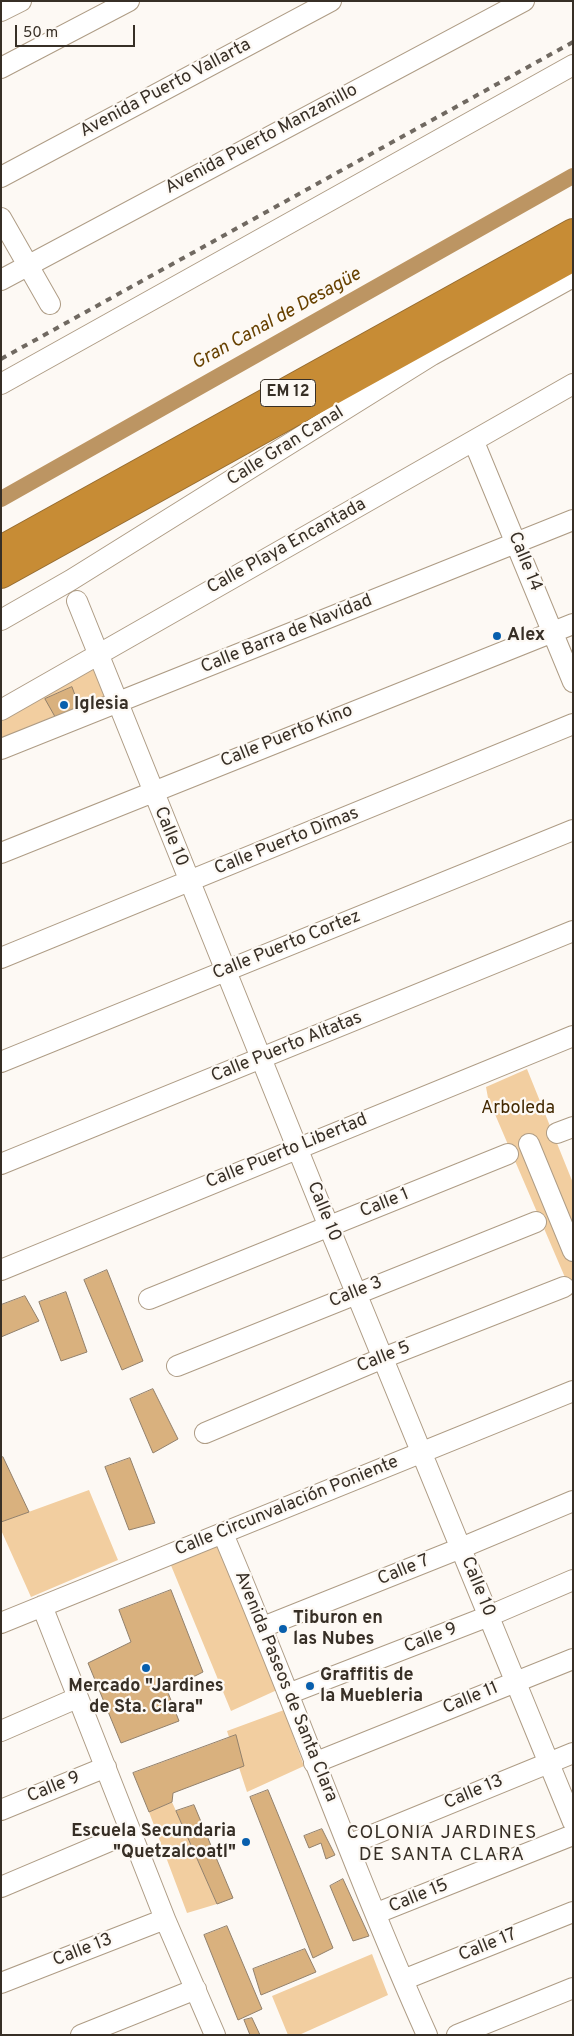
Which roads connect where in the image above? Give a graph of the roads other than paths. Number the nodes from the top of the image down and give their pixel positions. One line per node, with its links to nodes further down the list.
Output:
1 (21, 1): 5 (street)
2 (129, 1): 7 (street)
3 (331, 1): 8 (street, Avenida Puerto Vallarta)
4 (524, 1): 12 (street, Avenida Puerto Manzanillo)
5 (1, 12)
6 (573, 65): 16 (street)
7 (1, 68)
8 (1, 177)
9 (1, 218): 12 (street)
10 (573, 233): 21 (highway, EM 12)
11 (573, 257): 22 (highway, EM 12)
12 (28, 265): 14 (street, Avenida Puerto Manzanillo); 15 (street)
13 (573, 277): 24 (street, Calle Gran Canal)
14 (1, 280)
15 (50, 304)
16 (1, 384)
17 (573, 384): 18 (street, Calle Playa Encantada)
18 (474, 442): 20 (street, Calle 14); 27 (street, Calle Playa Encantada)
19 (573, 520): 20 (street, Calle Barra de Navidad)
20 (516, 543): 26 (street, Calle 14); 29 (street, Calle Barra de Navidad)
21 (1, 550)
22 (1, 574)
23 (77, 601): 27 (street, Calle 10)
24 (1, 620)
25 (573, 624): 26 (street, Calle Puerto Kino)
26 (552, 632): 28 (street, Calle 14); 33 (street, Calle Puerto Kino)
27 (100, 653): 29 (street, Calle 10); 30 (street, Calle Playa Encantada)
28 (573, 682)
29 (118, 702): 32 (street, Calle Barra de Navidad); 33 (street, Calle 10)
30 (1, 710)
31 (573, 724): 36 (street, Calle Puerto Dimas)
32 (1, 749)
33 (152, 791): 35 (street, Calle Puerto Kino); 36 (street, Calle 10)
34 (573, 830): 39 (street, Calle Puerto Cortez)
35 (1, 853)
36 (189, 882): 38 (street, Calle Puerto Dimas); 39 (street, Calle 10)
37 (573, 931): 41 (street, Calle Puerto Altatas)
38 (1, 958)
39 (226, 970): 41 (street, Calle 10); 42 (street, Calle Puerto Cortez)
40 (573, 1036): 44 (street, Calle Puerto Libertad)
41 (262, 1058): 44 (street, Calle 10); 46 (street, Calle Puerto Altatas)
42 (1, 1062)
43 (529, 1144): 49 (street)
44 (297, 1148): 48 (street, Calle 10); 50 (street, Calle Puerto Libertad)
45 (508, 1154): 48 (street, Calle 1)
46 (1, 1164)
47 (536, 1222): 52 (street, Calle 3)
48 (329, 1227): 52 (street, Calle 10); 53 (street, Calle 1)
49 (573, 1251)
50 (1, 1270)
51 (564, 1287): 54 (street, Calle 5)
52 (357, 1292): 54 (street, Calle 10); 55 (street, Calle 3)
53 (150, 1299)
54 (383, 1358): 57 (street, Calle 5); 58 (street, Calle 10)
55 (177, 1366)
56 (573, 1391): 58 (street, Calle Circunvalación Poniente)
57 (205, 1433)
58 (422, 1452): 60 (street, Calle Circunvalación Poniente); 61 (street, Calle 10)
59 (573, 1501): 61 (street, Calle 7)
60 (223, 1534): 63 (street, Calle Circunvalación Poniente); 66 (street, Avenida Paseos de Santa Clara)
61 (461, 1548): 64 (street, Calle 10); 66 (street, Calle 7)
62 (573, 1580): 64 (street, Calle 9)
63 (42, 1606): 65 (street, Calle Circunvalación Poniente); 70 (street)
64 (489, 1616): 68 (street, Calle 10); 69 (street, Calle 9)
65 (1, 1623)
66 (263, 1627): 69 (street, Avenida Paseos de Santa Clara)
67 (573, 1658): 68 (street, Calle 11)
68 (515, 1682): 73 (street, Calle 10); 74 (street, Calle 11)
69 (288, 1694): 74 (street, Avenida Paseos de Santa Clara)
70 (77, 1698): 71 (street); 75 (street)
71 (1, 1731)
72 (573, 1753): 73 (street, Calle 13)
73 (549, 1762): 77 (street, Calle 10); 80 (street, Calle 13)
74 (314, 1763): 80 (street, Avenida Paseos de Santa Clara)
75 (106, 1767): 76 (street, Calle 9); 78 (street)
76 (1, 1810)
77 (573, 1822)
78 (131, 1832): 81 (street); 84 (street)
79 (573, 1835): 83 (street, Calle 15)
80 (348, 1845): 83 (street, Avenida Paseos de Santa Clara)
81 (1, 1887)
82 (573, 1912): 85 (street, Calle 17)
83 (377, 1914): 85 (street, Avenida Paseos de Santa Clara)
84 (165, 1919): 86 (street, Calle 13); 88 (street)
85 (403, 1980): 91 (street, Avenida Paseos de Santa Clara)
86 (1, 1982)
87 (573, 1988): 92 (street)
88 (196, 1990): 89 (street); 90 (street)
89 (81, 2035)
90 (215, 2035)
91 (427, 2035)
92 (457, 2035)

